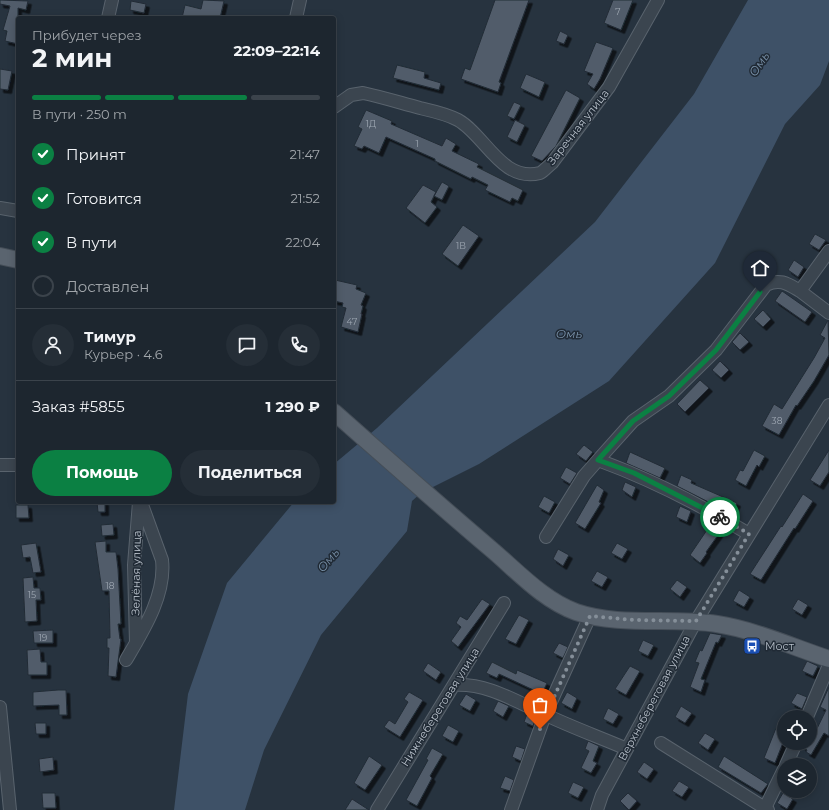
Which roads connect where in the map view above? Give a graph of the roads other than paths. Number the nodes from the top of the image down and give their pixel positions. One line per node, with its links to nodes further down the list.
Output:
1 (112, 0): 4 (street)
2 (300, 0): 5 (street)
3 (658, 0): 6 (street, Заречная улица)
4 (108, 16)
5 (296, 16)
6 (336, 106)
7 (0, 208): 8 (street)
8 (16, 211)
9 (829, 251): 12 (street)
10 (0, 256): 11 (main road)
11 (16, 260)
12 (800, 291): 13 (street); 16 (street)
13 (829, 313)
14 (829, 405): 21 (street, Верхнебереговая улица)
15 (336, 414): 24 (main road)
16 (598, 460): 21 (street); 22 (street)
17 (0, 465): 18 (street)
18 (16, 465)
19 (140, 504): 26 (street, Зелёная улица)
20 (141, 504): 26 (street)
21 (749, 534): 25 (street, Верхнебереговая улица)
22 (546, 537)
23 (504, 603): 30 (street, Нижнебереговая улица)
24 (590, 616): 25 (main road); 33 (street)
25 (696, 621): 27 (main road); 35 (street, Верхнебереговая улица)
26 (136, 643): 28 (street)
27 (829, 659)
28 (126, 660)
29 (829, 665): 32 (street)
30 (454, 685): 33 (street); 38 (street, Нижнебереговая улица)
31 (0, 707): 37 (street)
32 (810, 710)
33 (545, 715): 35 (street); 39 (street)
34 (661, 744): 41 (street)
35 (627, 749): 40 (street, Верхнебереговая улица)
36 (777, 785): 41 (street)
37 (10, 810)
38 (377, 810)
39 (511, 810)
40 (597, 810)
41 (766, 810)

